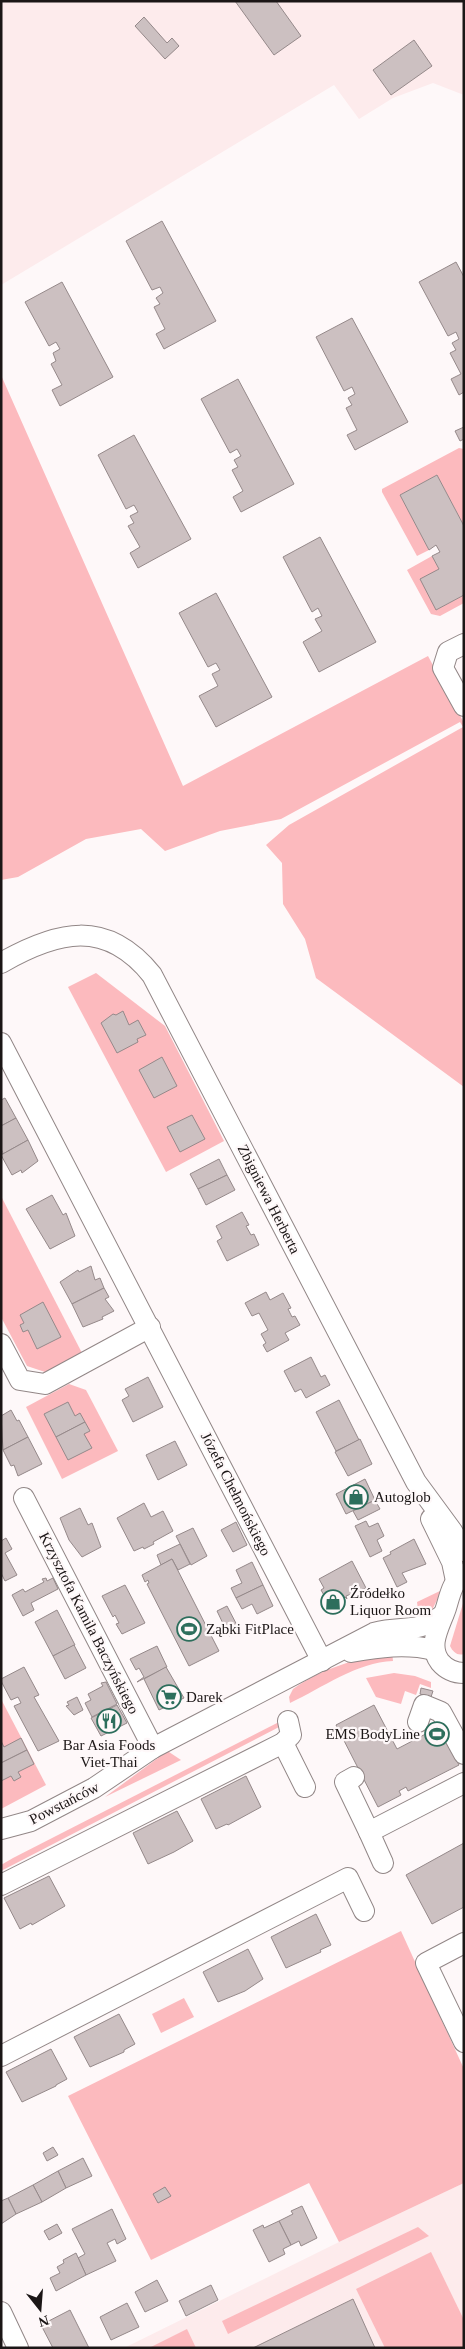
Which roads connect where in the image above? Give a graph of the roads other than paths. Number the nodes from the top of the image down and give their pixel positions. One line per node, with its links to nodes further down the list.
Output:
1 (464, 644): 2 (street)
2 (464, 706)
3 (1, 963): 7 (street, Zbigniewa Herberta)
4 (1, 1043): 5 (street, Józefa Chełmońskiego)
5 (150, 1327): 6 (street); 13 (street, Józefa Chełmońskiego)
6 (1, 1344)
7 (416, 1482): 9 (street, Zbigniewa Herberta); 10 (street, Zbigniewa Herberta)
8 (24, 1498): 18 (street, Krzysztofa Kamila Baczyńskiego)
9 (464, 1551)
10 (460, 1578): 11 (street)
11 (444, 1615): 12 (street); 13 (street, Powstańców)
12 (434, 1650): 13 (street, Powstańców); 14 (street)
13 (328, 1658): 18 (street, Powstańców)
14 (464, 1673)
15 (288, 1721): 17 (street)
16 (418, 1722): 19 (street)
17 (283, 1743): 22 (street); 26 (street)
18 (153, 1748): 23 (street, Powstańców)
19 (464, 1754)
20 (354, 1777): 24 (street)
21 (464, 1784): 24 (street)
22 (305, 1787)
23 (1, 1830)
24 (369, 1832): 25 (street)
25 (383, 1863)
26 (1, 1885)
27 (364, 1911): 30 (street)
28 (464, 1943): 29 (street)
29 (464, 2042)
30 (1, 2056)
31 (1, 2312): 32 (street)
32 (18, 2348)

